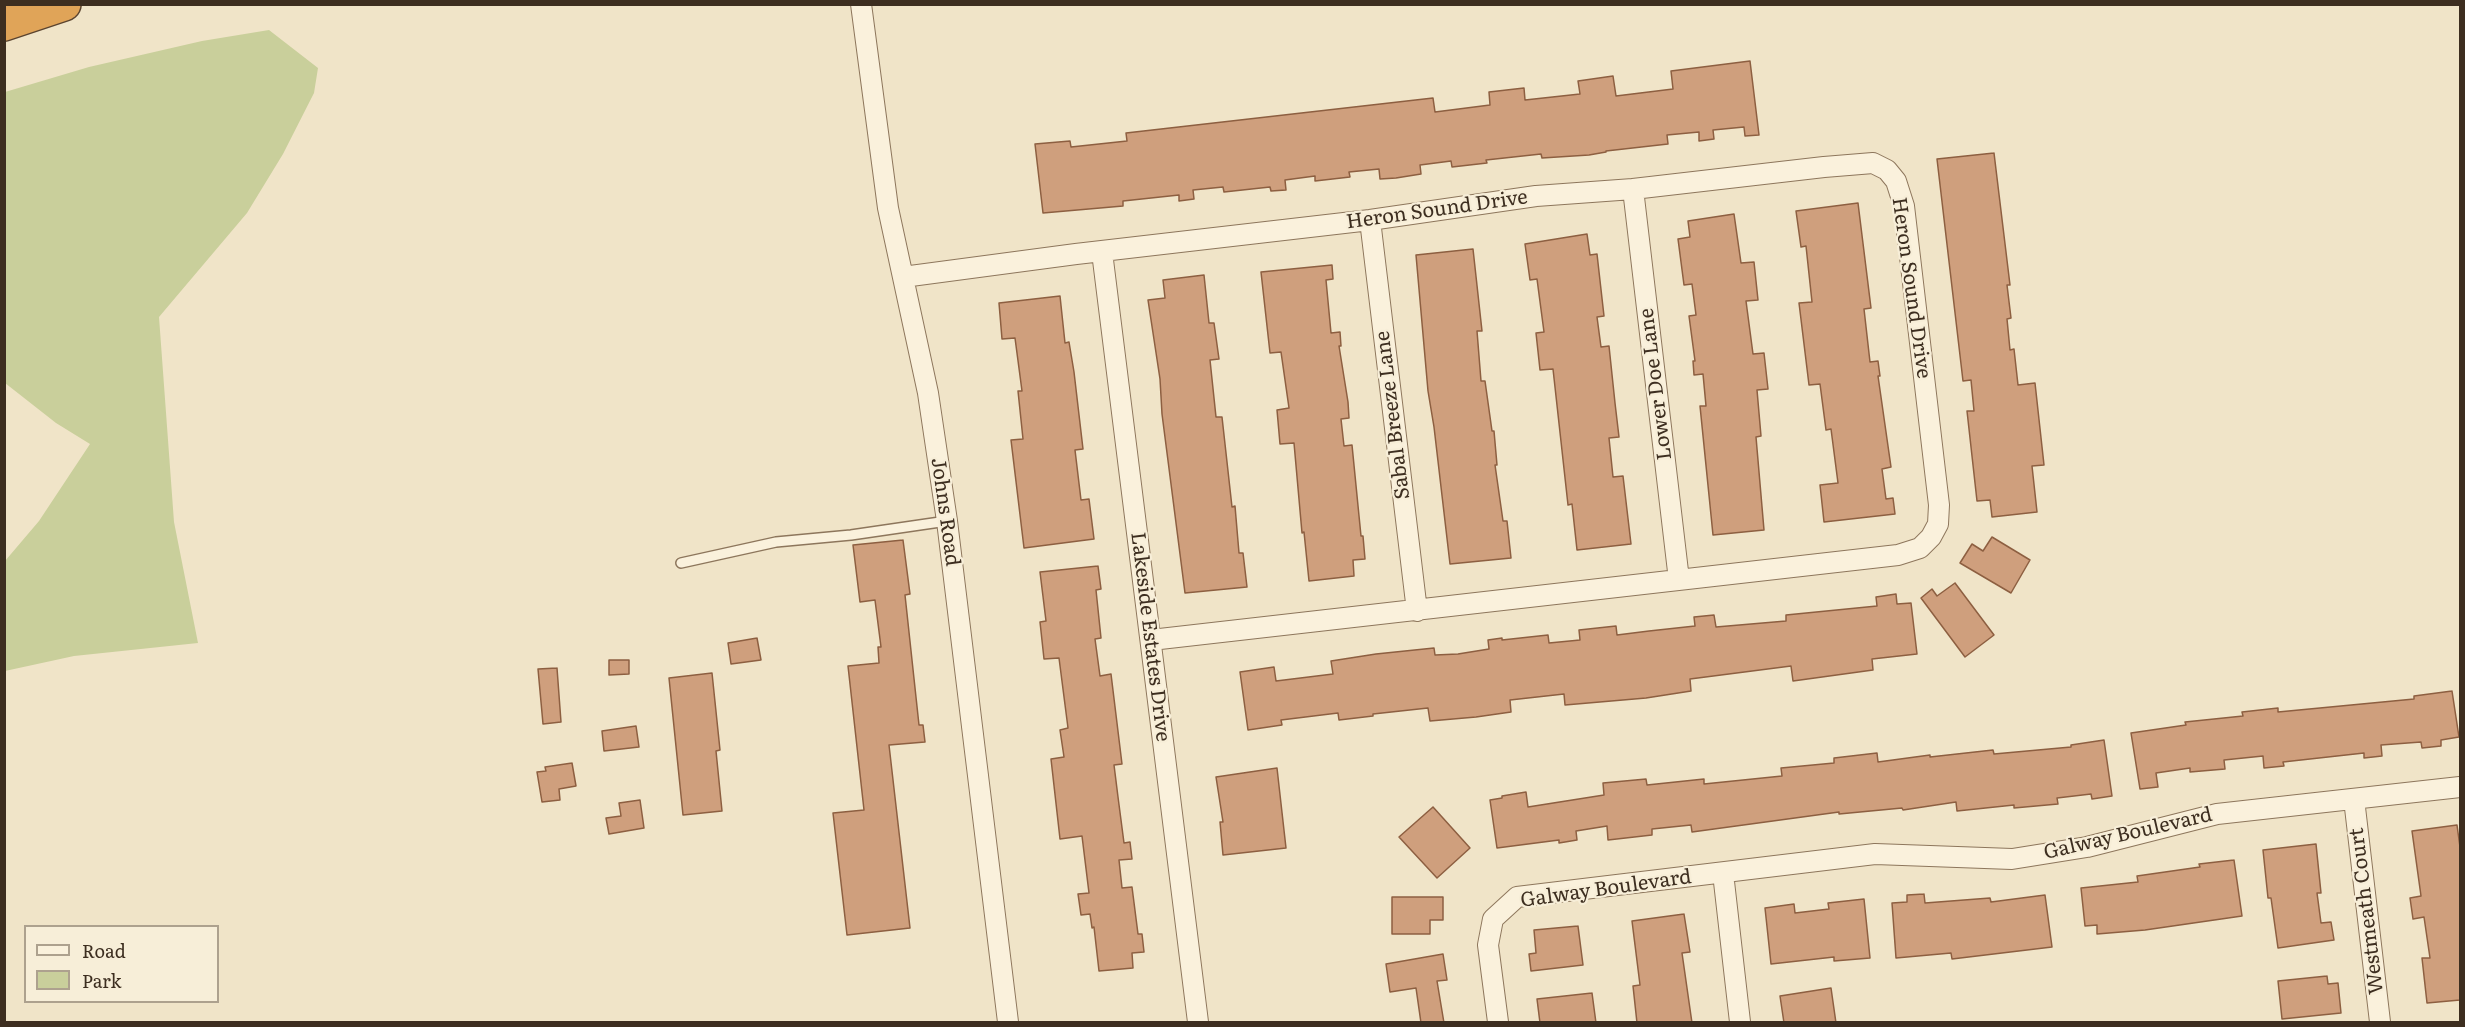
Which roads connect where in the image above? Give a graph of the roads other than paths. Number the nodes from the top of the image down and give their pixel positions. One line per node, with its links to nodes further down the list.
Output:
1 (64, 4): 3 (highway)
2 (861, 4): 7 (street, Johns Road)
3 (4, 24)
4 (1633, 189): 5 (street, Heron Sound Drive); 10 (street, Lower Doe Lane); 10 (street, Heron Sound Drive)
5 (1370, 220): 6 (street, Heron Sound Drive); 11 (street, Sabal Breeze Lane)
6 (1102, 252): 7 (street, Heron Sound Drive); 12 (street, Lakeside Estates Drive)
7 (903, 277): 8 (street, Johns Road)
8 (947, 521): 9 (lane); 16 (street, Johns Road)
9 (681, 563)
10 (1679, 580): 11 (street, Heron Sound Drive)
11 (1417, 611): 12 (street, Heron Sound Drive)
12 (1151, 640): 17 (street, Lakeside Estates Drive)
13 (2460, 788): 14 (street, Galway Boulevard)
14 (2354, 800): 15 (street, Galway Boulevard); 20 (street, Westmeath Court)
15 (1723, 873): 18 (street, Galway Boulevard); 19 (street)
16 (1008, 1023)
17 (1198, 1023)
18 (1498, 1023)
19 (1740, 1023)
20 (2380, 1023)

